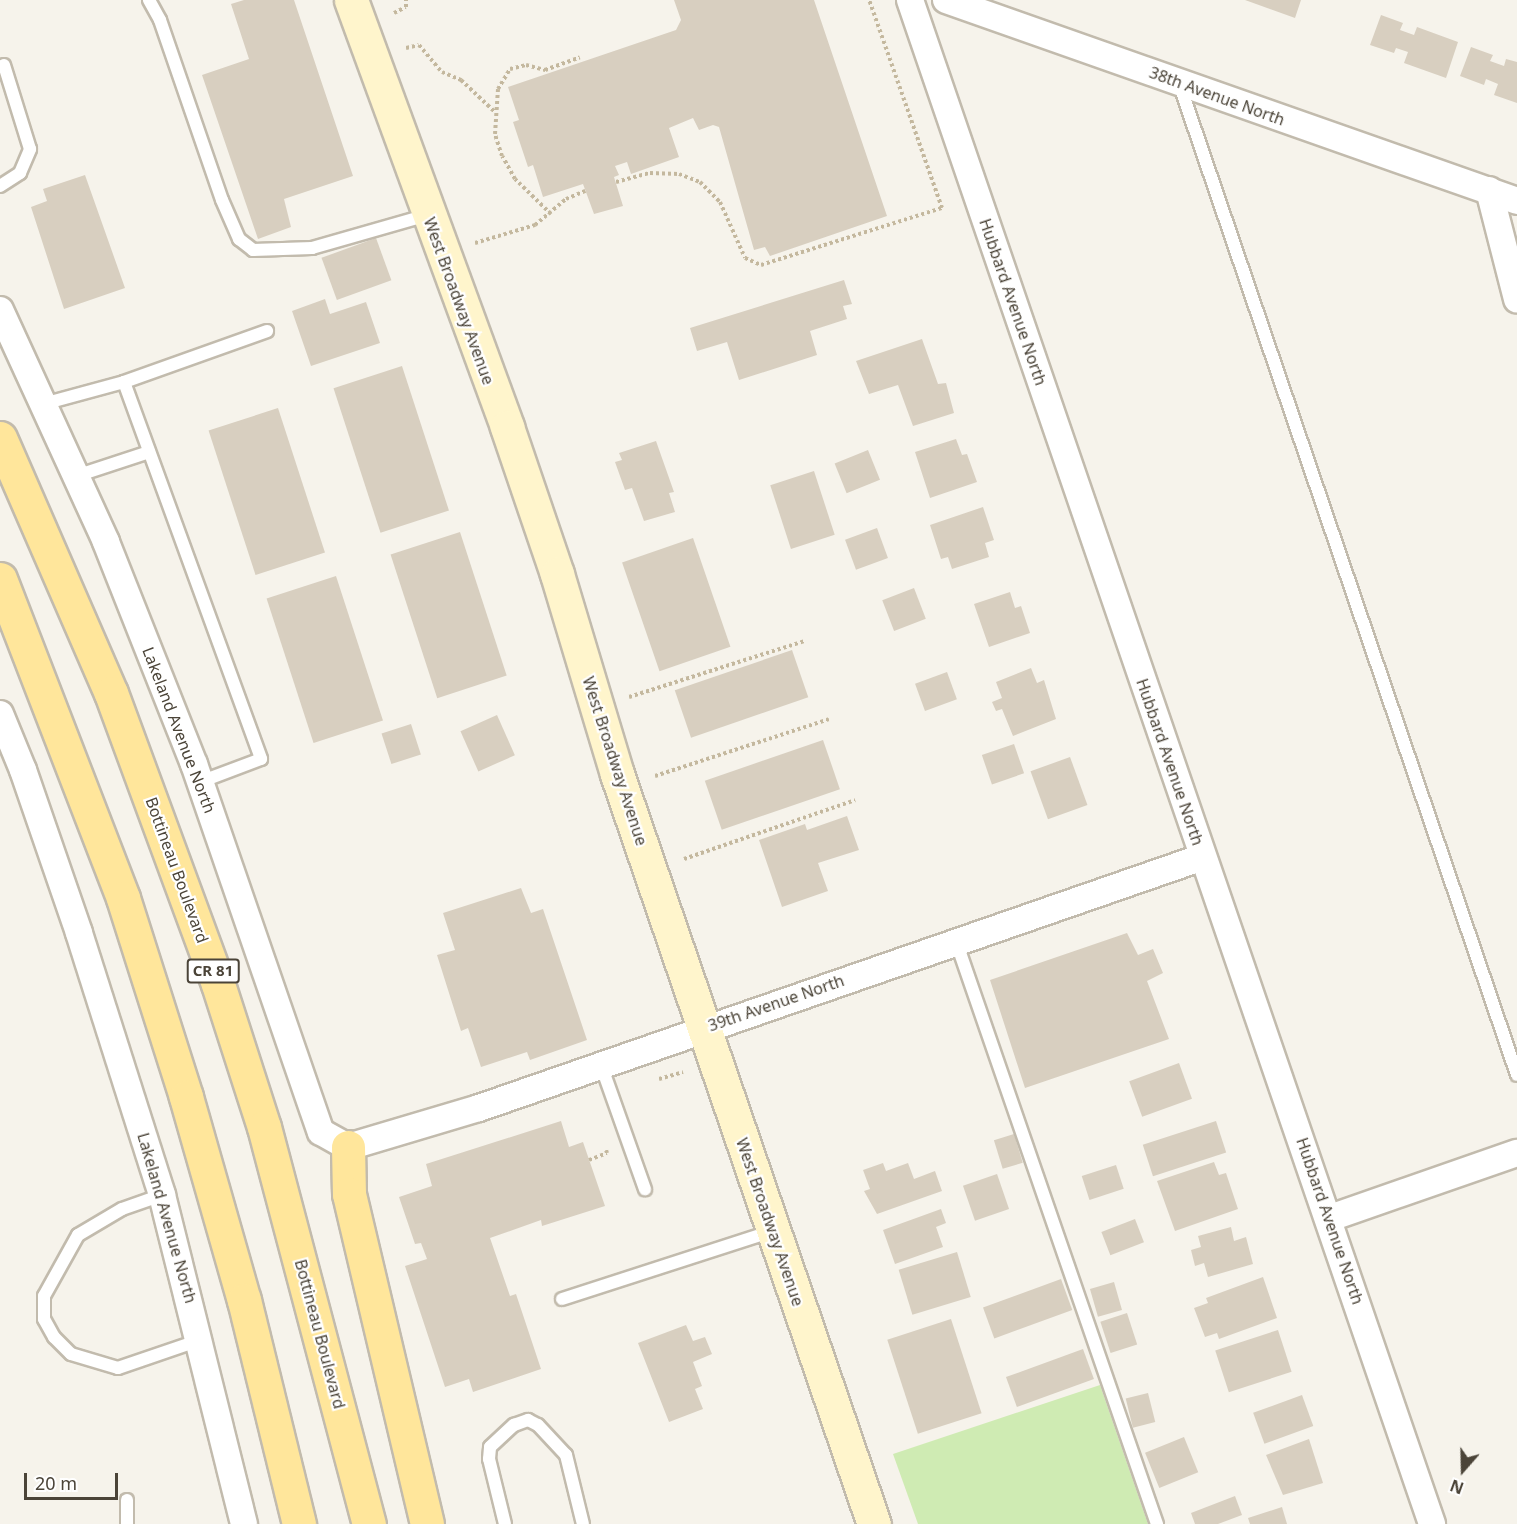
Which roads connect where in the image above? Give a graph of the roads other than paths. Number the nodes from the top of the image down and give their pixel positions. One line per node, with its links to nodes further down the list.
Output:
1 (149, 0): 10 (lane)
2 (351, 0): 10 (street, West Broadway Avenue)
3 (910, 0): 22 (street, Hubbard Avenue North)
4 (946, 0): 6 (street, 38th Avenue North)
5 (4, 65): 7 (lane)
6 (1178, 81): 8 (street, 38th Avenue North); 26 (lane)
7 (0, 186)
8 (1489, 190): 9 (street, 38th Avenue North); 11 (street)
9 (1517, 201)
10 (428, 215): 24 (street, West Broadway Avenue)
11 (1517, 299)
12 (0, 310): 15 (street, Lakeland Avenue North)
13 (267, 332): 14 (lane)
14 (124, 382): 15 (lane); 17 (lane)
15 (43, 404): 18 (street, Lakeland Avenue North)
16 (0, 438): 39 (main road, Bottineau Boulevard / CR 81)
17 (149, 452): 18 (lane); 21 (lane)
18 (76, 476): 21 (street, Lakeland Avenue North)
19 (0, 579): 38 (main road)
20 (0, 714): 30 (street, Lakeland Avenue North)
21 (200, 782): 27 (street, Lakeland Avenue North)
22 (1203, 857): 23 (street, 39th Avenue North); 31 (street, Hubbard Avenue North)
23 (956, 941): 24 (street, 39th Avenue North); 44 (lane)
24 (702, 1028): 25 (street, 39th Avenue North); 32 (street, West Broadway Avenue)
25 (602, 1065): 27 (street, 39th Avenue North); 29 (lane)
26 (1517, 1076)
27 (348, 1147): 40 (main road)
28 (1517, 1153): 31 (street)
29 (645, 1189)
30 (162, 1195): 34 (street, Lakeland Avenue North); 34 (lane)
31 (1330, 1218): 45 (street, Hubbard Avenue North)
32 (773, 1231): 33 (lane); 43 (street, West Broadway Avenue)
33 (562, 1299)
34 (201, 1339): 37 (street, Lakeland Avenue North)
35 (127, 1500): 36 (lane)
36 (127, 1524)
37 (244, 1524)
38 (299, 1524)
39 (369, 1524)
40 (427, 1524)
41 (505, 1524): 42 (lane)
42 (583, 1524)
43 (874, 1524)
44 (1157, 1524)
45 (1432, 1524)

